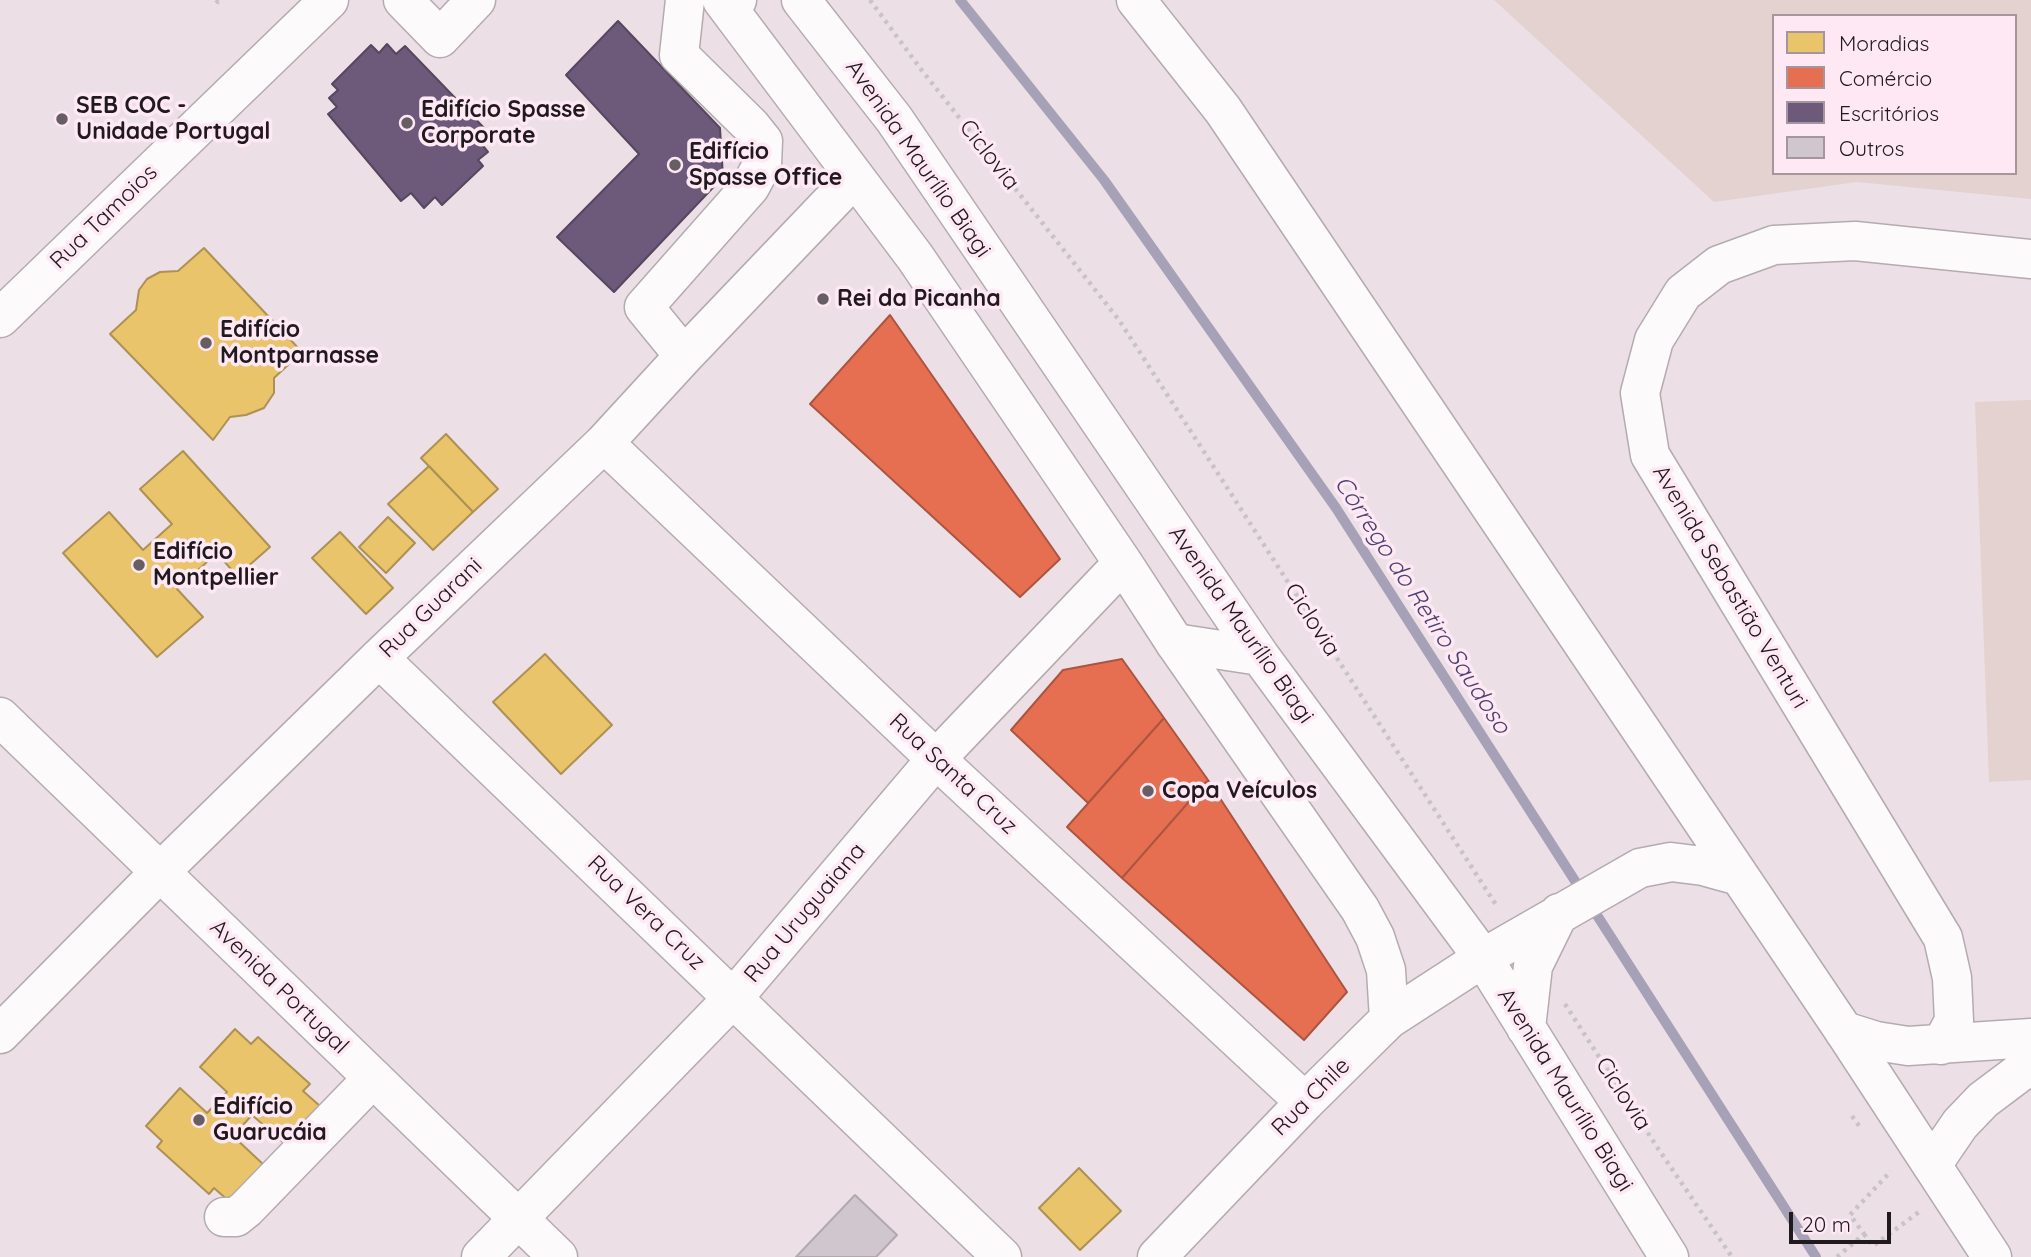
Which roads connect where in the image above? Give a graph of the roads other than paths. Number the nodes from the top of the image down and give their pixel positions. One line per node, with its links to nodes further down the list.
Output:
1 (329, 0): 10 (street, Rua Tamoios)
2 (404, 0): 3 (street)
3 (476, 0)
4 (685, 0): 11 (street)
5 (801, 0): 15 (street, Avenida Maurílio Biagi)
6 (1136, 0): 20 (street)
7 (729, 1): 8 (street)
8 (855, 177): 11 (street, Rua Guarani); 13 (street)
9 (2031, 259): 29 (street, Avenida Sebastião Venturi)
10 (0, 318)
11 (684, 356): 12 (street, Rua Guarani)
12 (604, 443): 16 (street, Rua Guarani); 18 (street, Rua Santa Cruz)
13 (1123, 563): 14 (street); 18 (street, Rua Uruguaiana)
14 (1175, 643): 15 (street); 24 (street)
15 (1260, 656): 22 (street, Avenida Maurílio Biagi)
16 (379, 658): 19 (street, Rua Guarani); 23 (street, Rua Vera Cruz)
17 (0, 717): 19 (street, Avenida Portugal)
18 (936, 759): 23 (street, Rua Uruguaiana); 32 (street, Rua Santa Cruz)
19 (160, 872): 27 (street, Rua Guarani); 31 (street, Avenida Portugal)
20 (1739, 876): 21 (street, Rua Chile); 26 (street)
21 (1527, 948): 22 (street, Rua Chile); 25 (street)
22 (1483, 958): 24 (street, Rua Chile); 25 (street, Avenida Maurílio Biagi)
23 (734, 997): 35 (street, Rua Uruguaiana); 38 (street, Rua Vera Cruz)
24 (1389, 1019): 32 (street, Rua Chile)
25 (1526, 1028): 40 (street, Avenida Maurílio Biagi)
26 (1844, 1031): 29 (street); 33 (street)
27 (0, 1034)
28 (2031, 1038): 29 (street)
29 (1941, 1045)
30 (2031, 1064): 33 (street)
31 (373, 1078): 34 (street); 35 (street, Avenida Portugal)
32 (1305, 1102): 39 (street, Rua Chile)
33 (1932, 1165): 41 (street)
34 (224, 1217)
35 (518, 1217): 36 (street, Rua Uruguaiana); 37 (street, Avenida Portugal)
36 (481, 1257)
37 (558, 1257)
38 (1002, 1257)
39 (1157, 1257)
40 (1669, 1257)
41 (1992, 1257)

